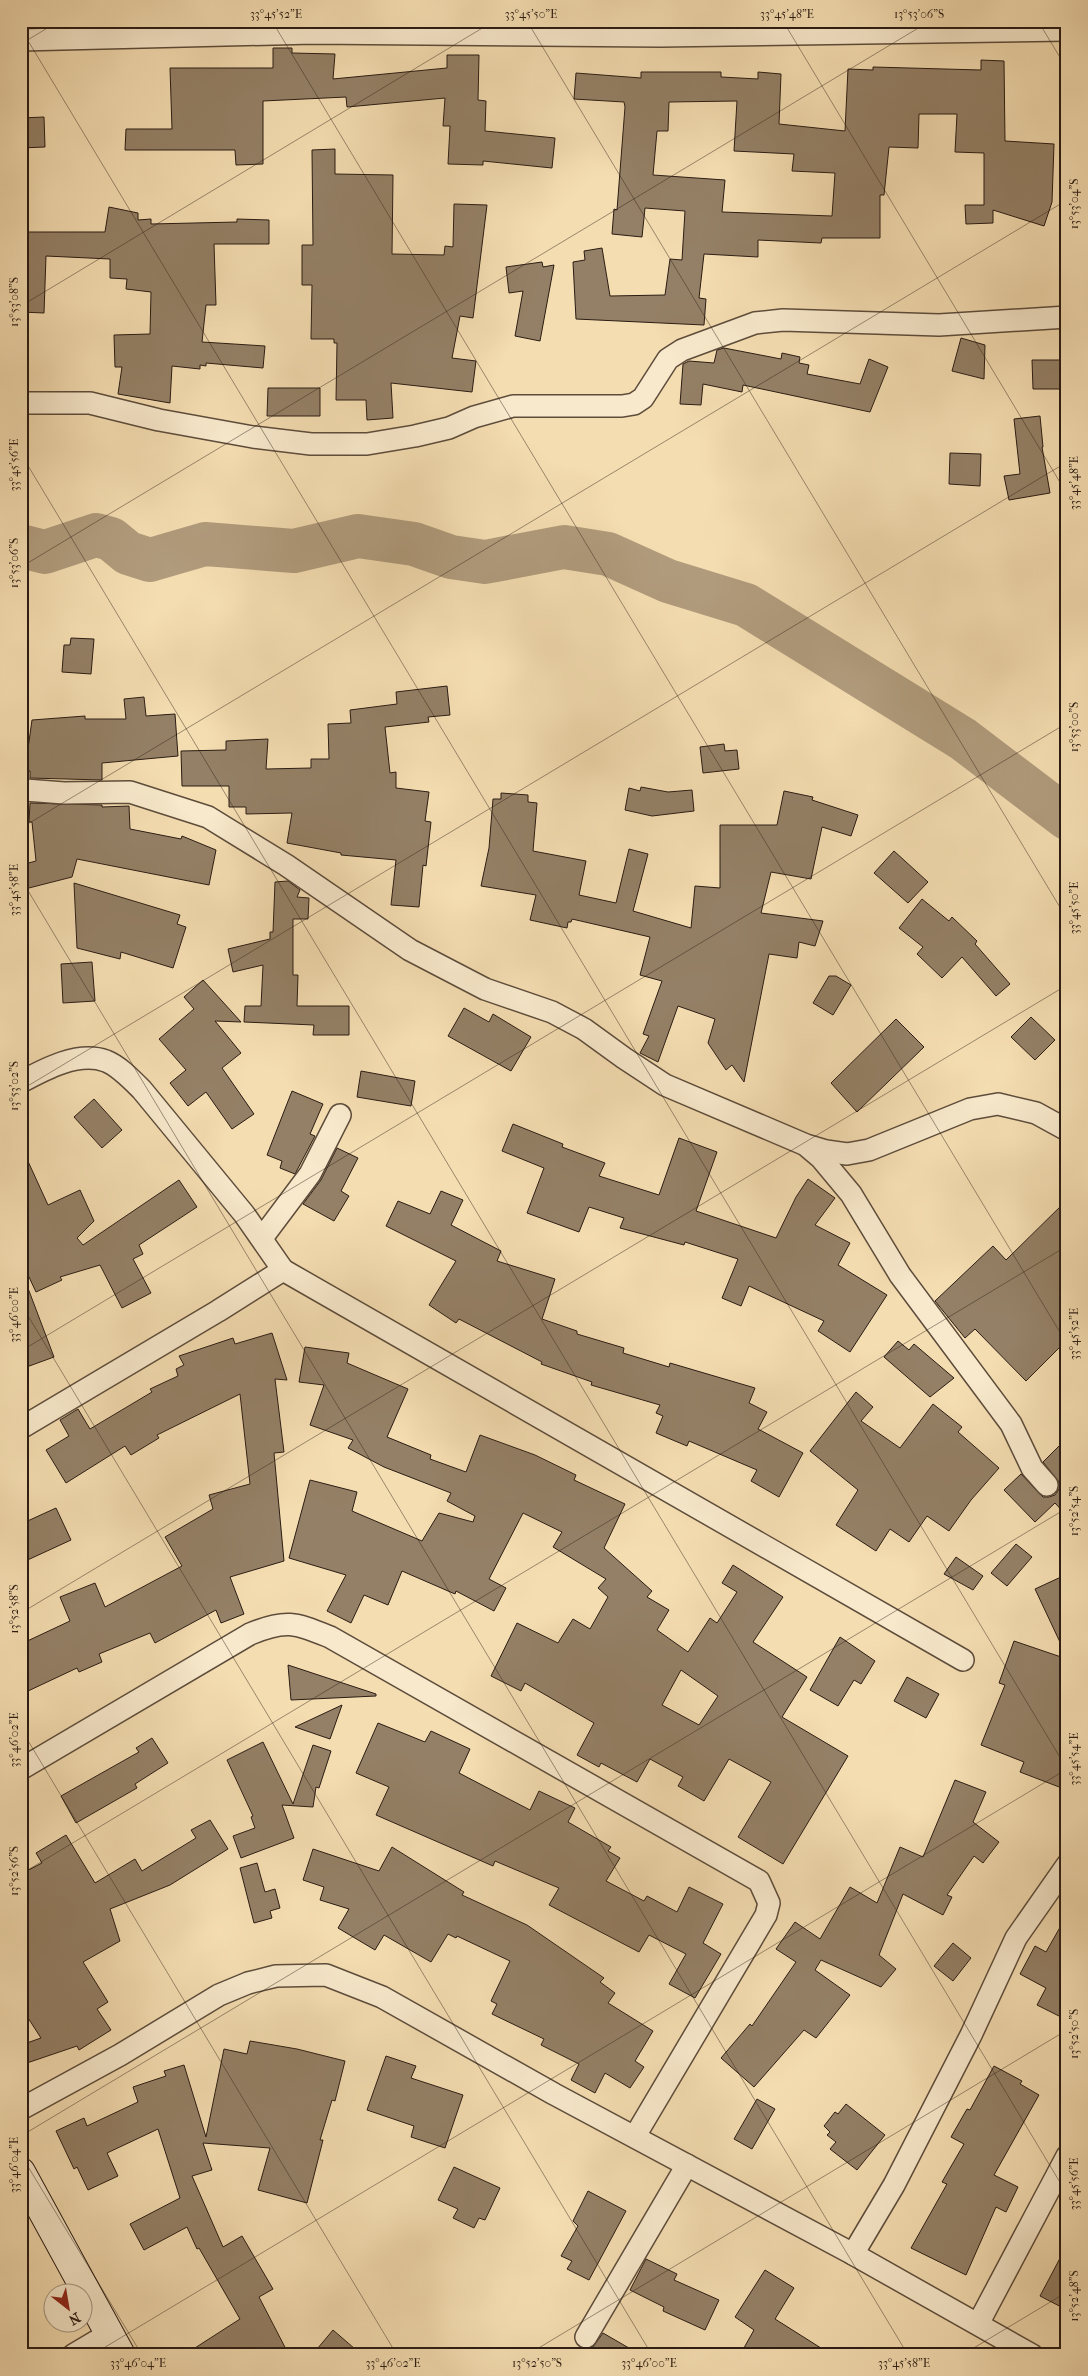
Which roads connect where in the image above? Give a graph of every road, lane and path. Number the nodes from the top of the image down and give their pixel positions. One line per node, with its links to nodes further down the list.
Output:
1 (660, 28): 2 (street); 3 (street)
2 (1067, 30)
3 (21, 40)
4 (1067, 317): 5 (street)
5 (21, 403)
6 (21, 788): 10 (street)
7 (21, 1082): 11 (street)
8 (340, 1114): 11 (street)
9 (1067, 1130): 10 (street)
10 (806, 1145): 14 (street)
11 (262, 1238): 12 (street)
12 (283, 1270): 13 (street); 15 (street)
13 (21, 1428)
14 (1047, 1485)
15 (963, 1660)
16 (21, 1770): 19 (street)
17 (1067, 1865): 23 (street)
18 (21, 2109): 19 (street)
19 (635, 2136): 21 (street)
20 (1067, 2156): 24 (street)
21 (687, 2164): 23 (street); 25 (street)
22 (21, 2172): 26 (street)
23 (853, 2254): 24 (street)
24 (978, 2324): 28 (street)
25 (586, 2337)
26 (116, 2344): 27 (street)
27 (73, 2355)
28 (1032, 2355)

